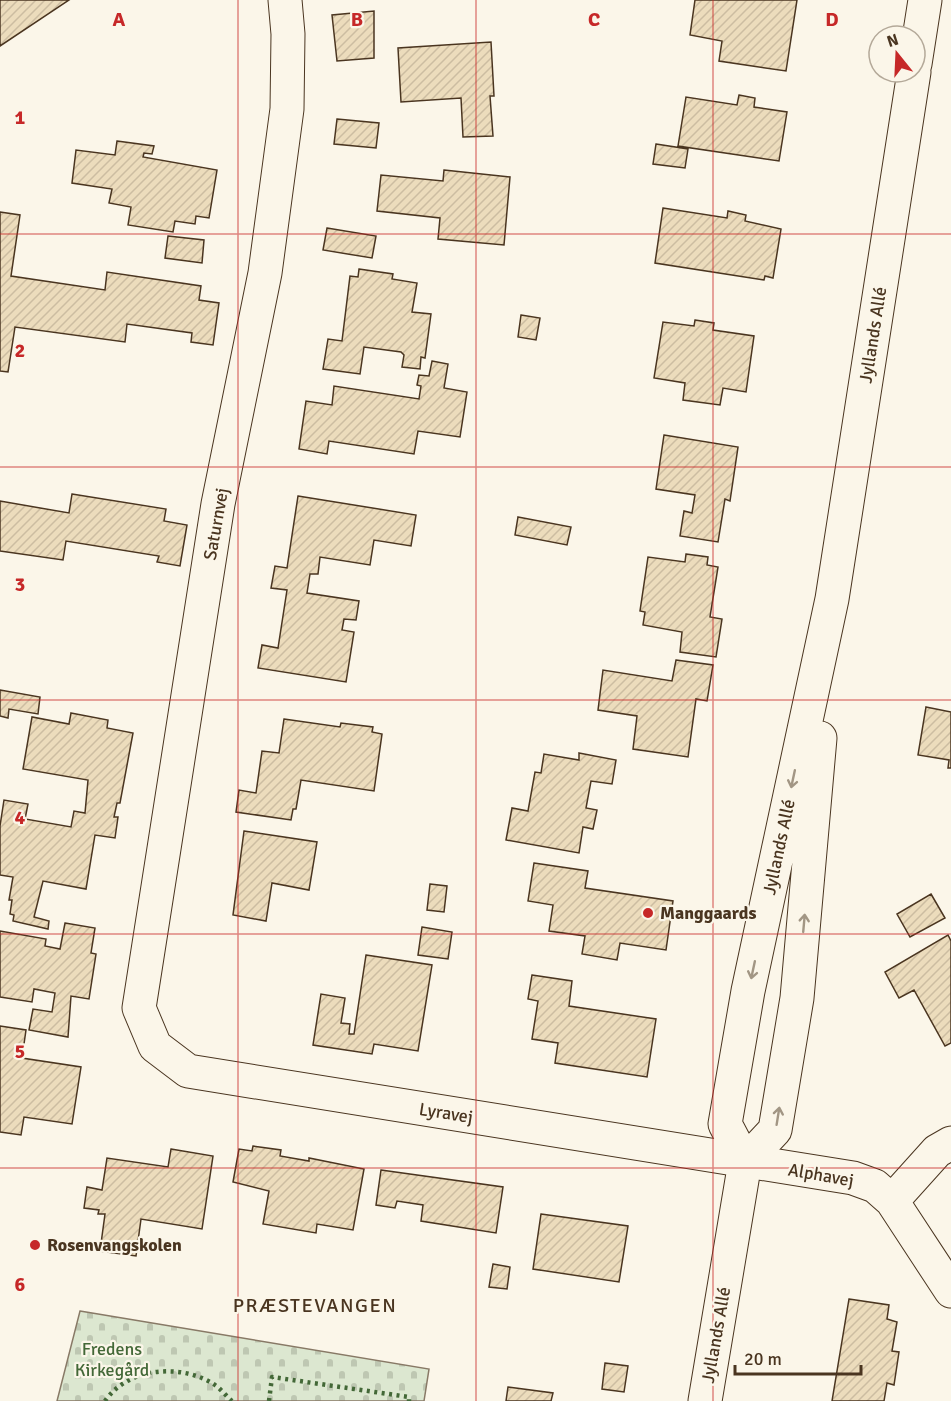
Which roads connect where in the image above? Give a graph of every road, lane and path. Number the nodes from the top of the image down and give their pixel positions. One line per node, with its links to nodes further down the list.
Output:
1 (285, 0): 6 (street, Saturnvej)
2 (925, 0): 3 (street)
3 (921, 24)
4 (912, 84): 5 (street, Jyllands Allé)
5 (832, 598): 8 (street, Jyllands Allé, one-way to 5); 8 (street, Jyllands Allé, one-way to 8)
6 (155, 1046): 8 (street, Lyravej)
7 (951, 1143): 9 (street)
8 (745, 1162): 9 (street, Alphavej); 11 (street, Jyllands Allé)
9 (892, 1201): 10 (street, Alphavej)
10 (951, 1291)
11 (705, 1401)

